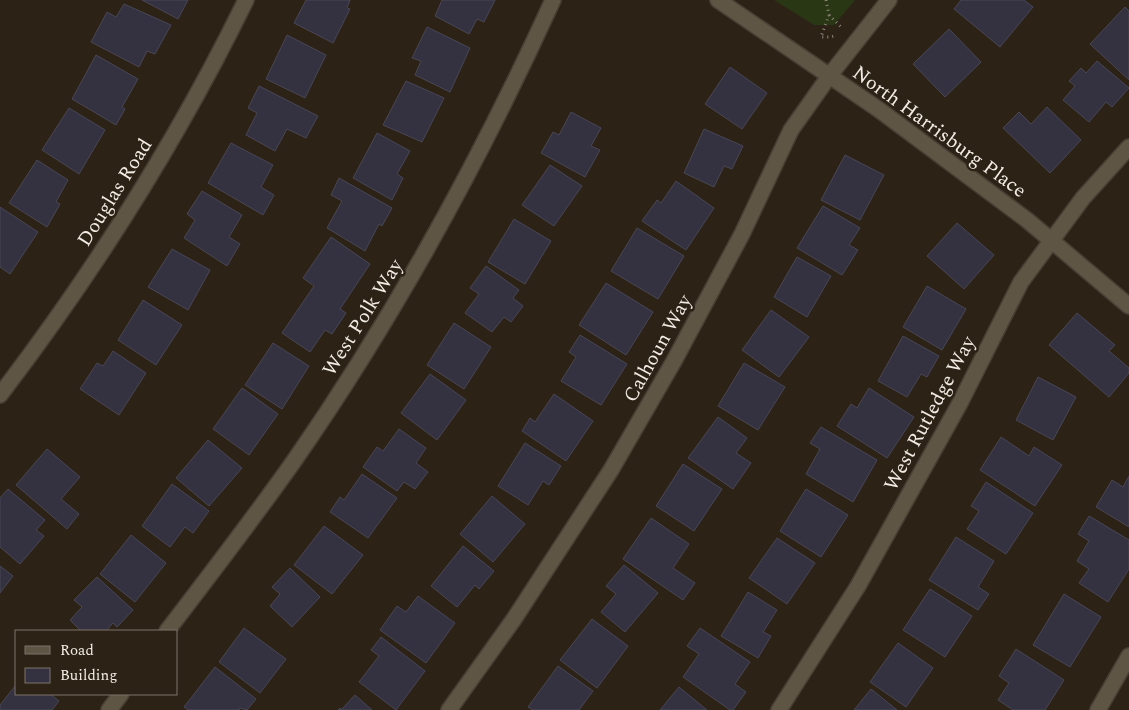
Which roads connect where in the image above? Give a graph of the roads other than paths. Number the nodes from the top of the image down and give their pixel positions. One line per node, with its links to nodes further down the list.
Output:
1 (246, 0): 9 (street, Douglas Road)
2 (553, 0): 10 (street, West Polk Way)
3 (718, 0): 5 (street, North Harrisburg Place)
4 (889, 0): 5 (street, Calhoun Way)
5 (830, 75): 7 (street, North Harrisburg Place); 14 (street, Calhoun Way)
6 (1129, 146): 7 (street, West Rutledge Way)
7 (1052, 240): 8 (street, North Harrisburg Place); 15 (street, West Rutledge Way)
8 (1129, 306)
9 (0, 395)
10 (168, 630)
11 (1129, 656): 16 (street)
12 (120, 695): 13 (street)
13 (109, 710)
14 (449, 710)
15 (779, 710)
16 (1098, 710)

